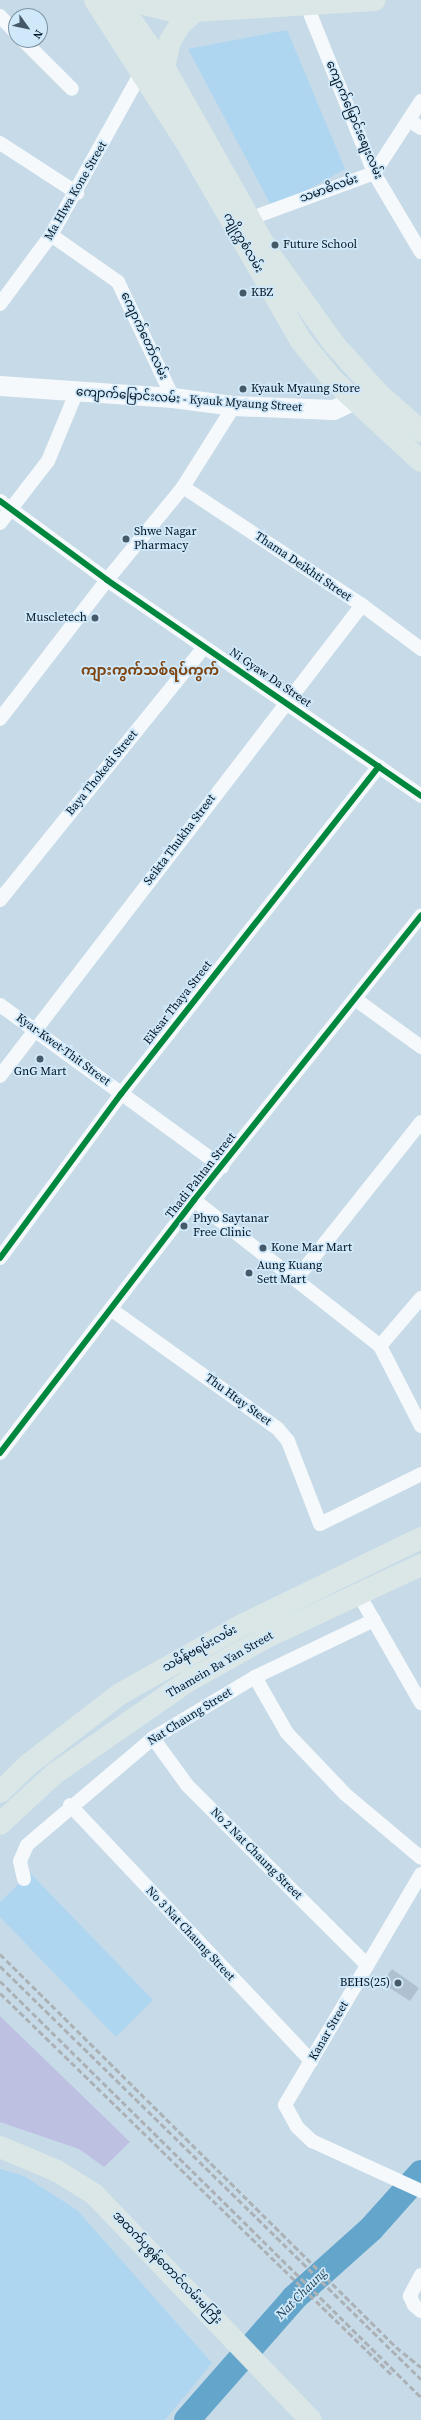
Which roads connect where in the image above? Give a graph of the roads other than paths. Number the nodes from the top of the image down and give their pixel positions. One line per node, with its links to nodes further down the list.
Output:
1 (95, 0): 11 (main road, ကျိုက္ကစံလမ်း)
2 (117, 0): 10 (main road, ကျိုက္ကစံလမ်း)
3 (127, 0): 6 (main road)
4 (375, 0): 5 (main road)
5 (320, 3): 6 (main road); 17 (street, ကျောက်မြောင်းစျေးလမ်း)
6 (195, 11): 10 (main road)
7 (0, 16): 8 (street)
8 (8, 24)
9 (31, 48): 12 (street)
10 (164, 67): 19 (main road, ကျိုက္ကစံလမ်း)
11 (142, 71): 18 (street, Ma Hlwa Kone Street); 27 (main road, ကျိုက္ကစံလမ်း)
12 (72, 89)
13 (421, 101): 14 (street, သမာဓိလမ်း)
14 (409, 120): 15 (street); 17 (street, သမာဓိလမ်း)
15 (421, 128)
16 (0, 143): 18 (street)
17 (374, 173): 19 (street, သမာဓိလမ်း); 21 (street, ကျောက်မြောင်းစျေးလမ်း)
18 (76, 193): 20 (street, Ma Hlwa Kone Street)
19 (250, 219): 23 (main road, ကျိုက္ကစံလမ်း)
20 (51, 235): 22 (street, Ma Hlwa Kone Street); 26 (street, ကျောက်တော်လမ်း)
21 (421, 252)
22 (1, 300)
23 (370, 385): 27 (street, ကျောက်မြောင်းလမ်း - Kyauk Myaung Street); 29 (main road, ကျိုက္ကစံလမ်း)
24 (0, 386): 25 (street, ကျောက်မြောင်းလမ်း - Kyauk Myaung Street)
25 (77, 391): 26 (street, ကျောက်မြောင်းလမ်း - Kyauk Myaung Street); 32 (street)
26 (173, 398): 28 (street, ကျောက်မြောင်းလမ်း - Kyauk Myaung Street)
27 (355, 400): 28 (street, ကျောက်မြောင်းလမ်း - Kyauk Myaung Street); 30 (main road, ကျိုက္ကစံလမ်း)
28 (234, 406): 31 (street)
29 (420, 427)
30 (421, 460)
31 (183, 487): 34 (street); 35 (street, Thama Deikhti Street)
32 (6, 505): 33 (street); 34 (street, Ni Gyaw Da Street)
33 (0, 523)
34 (106, 580): 36 (street, Ni Gyaw Da Street); 39 (street)
35 (362, 605): 37 (street, Thama Deikhti Street); 38 (street, Seikta Thukha Street)
36 (204, 647): 38 (street, Ni Gyaw Da Street); 42 (street, Baya Thokedi Street)
37 (421, 649)
38 (286, 702): 40 (street, Ni Gyaw Da Street); 46 (street, Seikta Thukha Street)
39 (0, 718)
40 (379, 766): 41 (street, Ni Gyaw Da Street); 49 (street, Eiksar Thaya Street)
41 (421, 796)
42 (0, 900)
43 (421, 916): 44 (street, Thadi Pahtan Street)
44 (355, 999): 47 (street); 51 (street, Thadi Pahtan Street)
45 (0, 1005): 46 (street, Kyar-Kwet-Thit Street)
46 (35, 1030): 48 (street, Seikta Thukha Street); 49 (street, Kyar-Kwet-Thit Street)
47 (421, 1047)
48 (0, 1076)
49 (121, 1094): 51 (street, Kyar-Kwet-Thit Street); 53 (street, Eiksar Thaya Street)
50 (421, 1122): 54 (street)
51 (222, 1167): 52 (street, Thadi Pahtan Street)
52 (194, 1200): 54 (street); 56 (street, Thadi Pahtan Street)
53 (0, 1258)
54 (297, 1278): 57 (street)
55 (421, 1298): 57 (street)
56 (112, 1310): 59 (street, Thadi Pahtan Street); 60 (street, Thu Htay Steet)
57 (380, 1346): 58 (street)
58 (421, 1426)
59 (1, 1449)
60 (421, 1474)
61 (421, 1538): 68 (main road, သမိန်ဗရမ်းလမ်း)
62 (421, 1565): 63 (main road, Thamein Ba Yan Street)
63 (358, 1593): 64 (street); 70 (main road, Thamein Ba Yan Street)
64 (374, 1620): 65 (street, Nat Chaung Street); 66 (street)
65 (255, 1677): 67 (street, Nat Chaung Street); 71 (street)
66 (421, 1703)
67 (153, 1738): 69 (street, Nat Chaung Street); 74 (street, No 2 Nat Chaung Street)
68 (0, 1792)
69 (70, 1805): 73 (street, Nat Chaung Street); 75 (street, No 3 Nat Chaung Street)
70 (0, 1824)
71 (421, 1858)
72 (421, 1874): 74 (street, Kanar Street)
73 (24, 1879)
74 (367, 1965): 75 (street, Kanar Street)
75 (311, 2061): 77 (street, Kanar Street)
76 (0, 2147): 80 (main road, အထက်ပုစွန်တောင်လမ်းမကြီး)
77 (421, 2191)
78 (421, 2274): 79 (street)
79 (421, 2310)
80 (310, 2420)

